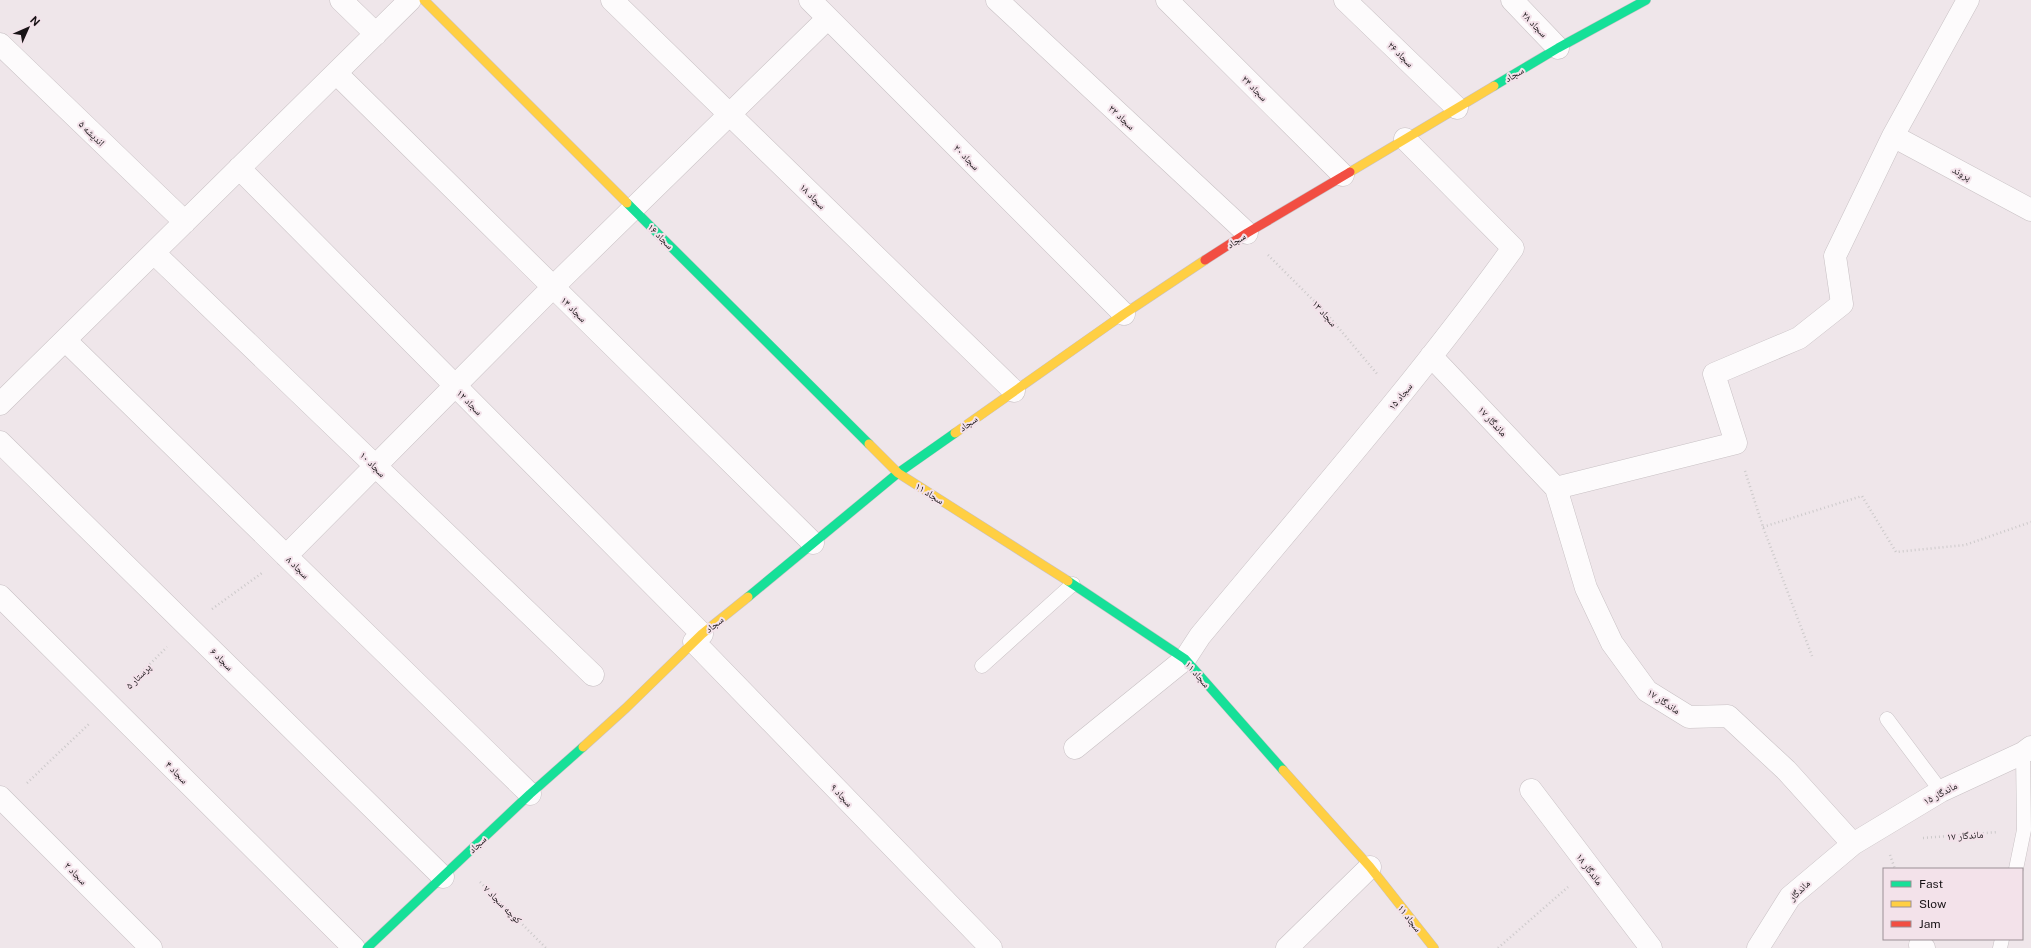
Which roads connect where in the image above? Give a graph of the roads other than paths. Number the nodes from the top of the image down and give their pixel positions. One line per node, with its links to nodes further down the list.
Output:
1 (341, 0): 13 (street)
2 (410, 0): 13 (street)
3 (424, 0): 23 (street, سجاد ۱۶)
4 (612, 0): 18 (street, سجاد ۱۸)
5 (810, 0): 12 (street, سجاد ۲۰)
6 (997, 0): 26 (street, سجاد ۲۲)
7 (1166, 0): 22 (street, سجاد ۲۴)
8 (1344, 0): 17 (street, سجاد ۲۶)
9 (1512, 0): 15 (street, سجاد ۲۸)
10 (1646, 0): 15 (street, سجاد)
11 (1968, 0): 19 (street)
12 (828, 18): 18 (street); 29 (street, سجاد ۲۰)
13 (376, 34): 16 (street)
14 (0, 44): 25 (street, اندیشه ۵)
15 (1558, 48): 17 (street, سجاد)
16 (336, 73): 21 (street); 28 (street, سجاد ۱۴)
17 (1457, 108): 20 (street, سجاد)
18 (730, 115): 23 (street); 33 (street, سجاد ۱۸)
19 (1892, 136): 24 (street, پروند); 38 (street)
20 (1405, 139): 22 (street, سجاد); 31 (street, سجاد ۱۵)
21 (239, 168): 25 (street); 32 (street, سجاد ۱۲)
22 (1343, 175): 26 (street, سجاد)
23 (634, 208): 28 (street); 37 (street, سجاد ۱۶)
24 (2031, 210)
25 (185, 222): 27 (street)
26 (1247, 233): 29 (street, سجاد)
27 (154, 252): 30 (street); 36 (street, سجاد ۱۰)
28 (552, 288): 32 (street); 39 (street, سجاد ۱۴)
29 (1124, 314): 33 (street, سجاد)
30 (65, 340): 34 (street); 40 (street, سجاد ۸)
31 (1431, 356): 38 (street, ماندگار ۱۷); 44 (street, سجاد ۱۵)
32 (454, 386): 36 (street); 43 (street, سجاد ۱۲)
33 (1014, 391): 37 (street, سجاد)
34 (0, 404)
35 (0, 442): 57 (street, سجاد ۶)
36 (376, 467): 40 (street); 46 (street, سجاد ۱۰)
37 (898, 473): 39 (street, سجاد); 41 (street, سجاد ۱۱)
38 (1556, 488): 54 (street, ماندگار ۱۷)
39 (813, 543): 43 (street, سجاد)
40 (286, 556): 52 (street, سجاد ۸)
41 (1073, 584): 44 (street, سجاد ۱۱); 45 (lane)
42 (0, 596): 59 (street, سجاد ۴)
43 (698, 638): 52 (street, سجاد); 61 (street, سجاد ۹)
44 (1185, 659): 48 (street, سجاد ۱۵); 55 (street, سجاد ۱۱)
45 (982, 666)
46 (593, 675)
47 (1887, 719): 51 (lane)
48 (1075, 748)
49 (2027, 750): 51 (street, ماندگار ۱۵); 56 (lane)
50 (1531, 790): 64 (street, ماندگار ۱۸)
51 (1941, 791): 54 (street, ماندگار ۱۵)
52 (530, 794): 57 (street, سجاد)
53 (2, 804): 58 (street, سجاد ۲)
54 (1853, 844): 65 (street, ماندگار)
55 (1370, 867): 62 (street); 63 (street, سجاد ۱۱)
56 (2016, 868)
57 (443, 877): 60 (street, سجاد)
58 (151, 948)
59 (354, 948)
60 (367, 948)
61 (991, 948)
62 (1287, 948)
63 (1434, 948)
64 (1651, 948)
65 (1758, 948)

